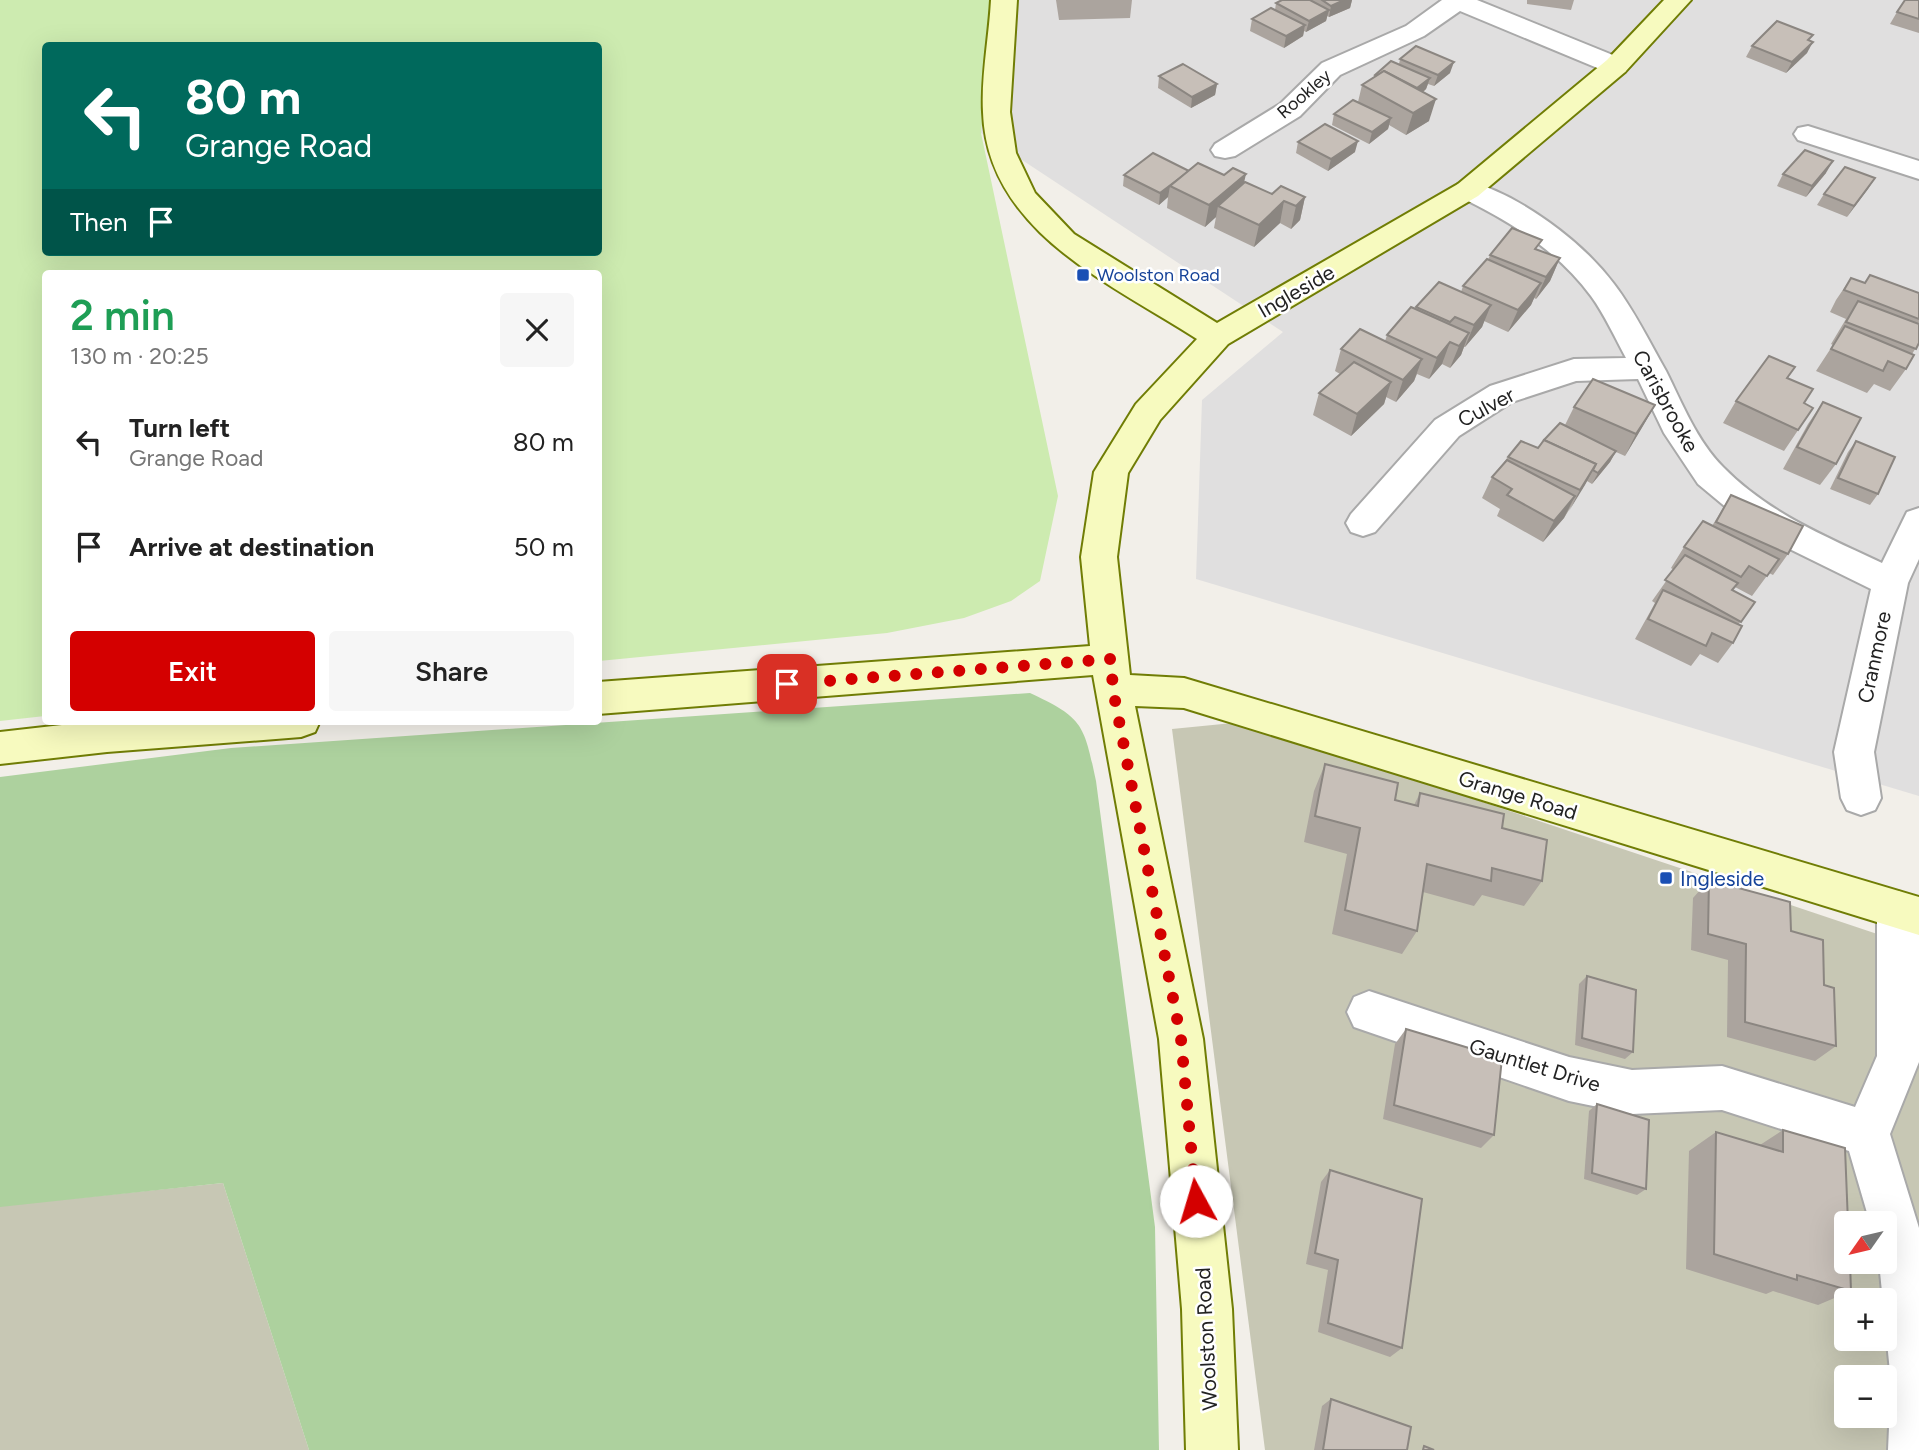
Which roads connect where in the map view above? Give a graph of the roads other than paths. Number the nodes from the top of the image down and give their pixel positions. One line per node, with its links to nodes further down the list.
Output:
1 (1004, 0): 9 (street)
2 (1458, 0): 4 (street, Rookley); 6 (street, Rookley)
3 (1678, 0): 4 (street, Ingleside)
4 (1616, 66): 8 (street, Ingleside)
5 (1808, 134): 7 (street)
6 (1225, 150)
7 (1919, 170)
8 (1468, 190): 9 (street, Ingleside); 10 (street, Carisbrooke)
9 (1217, 337): 14 (street, Ingleside)
10 (1648, 368): 12 (street, Culver); 13 (street, Carisbrooke)
11 (1919, 521): 13 (street, Cranmore)
12 (1363, 523)
13 (1890, 583): 18 (street, Cranmore)
14 (1112, 674): 15 (street, Grange Road); 19 (street, Grange Road); 23 (street, Woolston Road)
15 (602, 698)
16 (249, 725): 17 (street)
17 (0, 748)
18 (1861, 798)
19 (1909, 913): 21 (street)
20 (1369, 1012): 21 (street, Gauntlet Drive)
21 (1867, 1134): 22 (street)
22 (1918, 1382): 24 (street)
23 (1212, 1450)
24 (1914, 1450)

